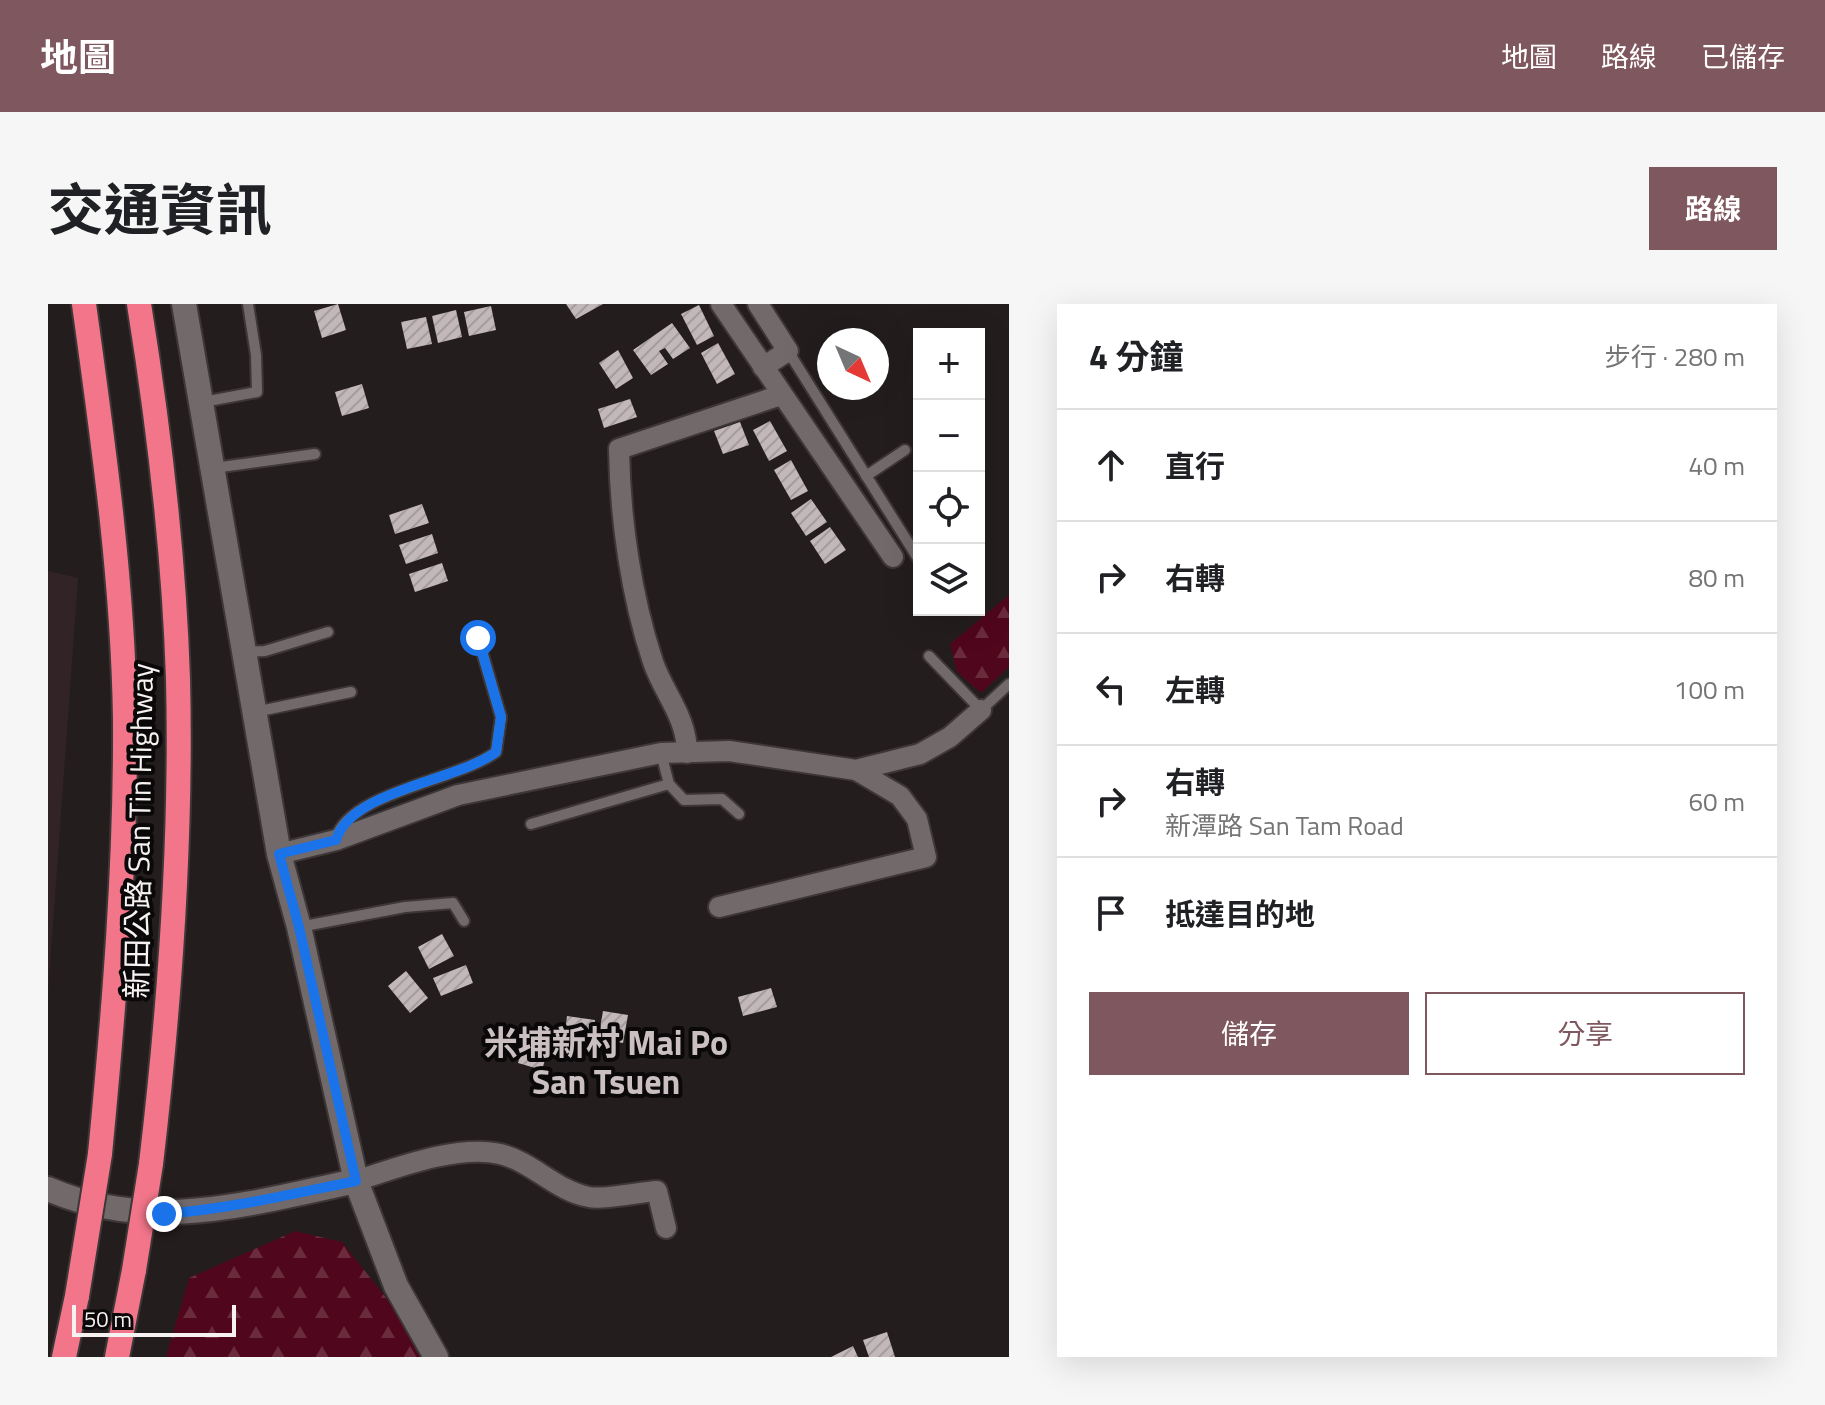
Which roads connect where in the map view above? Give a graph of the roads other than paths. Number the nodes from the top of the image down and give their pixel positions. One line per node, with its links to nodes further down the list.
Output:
1 (84, 304): 39 (highway, 新田公路 San Tin Highway, bridge)
2 (139, 304): 40 (highway, 新田公路 San Tin Highway, bridge)
3 (184, 304): 10 (main road)
4 (248, 304): 10 (lane)
5 (721, 304): 8 (street)
6 (758, 304): 7 (street)
7 (788, 351): 8 (street); 14 (lane)
8 (763, 367): 9 (street)
9 (781, 395): 16 (street); 26 (street)
10 (201, 402): 13 (main road)
11 (905, 450): 14 (lane)
12 (315, 454): 13 (lane)
13 (212, 468): 19 (main road)
14 (866, 476): 15 (lane)
15 (913, 550)
16 (893, 557)
17 (328, 632): 19 (lane)
18 (478, 638): 31 (lane)
19 (244, 652): 24 (main road)
20 (929, 656): 23 (lane)
21 (1009, 684): 23 (lane)
22 (351, 692): 24 (lane)
23 (981, 710): 27 (street)
24 (254, 712): 32 (main road)
25 (661, 753): 26 (street); 28 (lane); 31 (street)
26 (687, 753): 27 (street)
27 (856, 770): 33 (street)
28 (669, 784): 29 (lane); 30 (lane)
29 (739, 814)
30 (531, 824)
31 (336, 840): 32 (street)
32 (279, 854): 35 (main road)
33 (719, 907)
34 (464, 921): 35 (lane)
35 (299, 927): 36 (main road)
36 (356, 1181): 37 (main road); 38 (street); 41 (main road)
37 (48, 1189)
38 (666, 1228)
39 (64, 1357)
40 (117, 1357)
41 (436, 1357)

